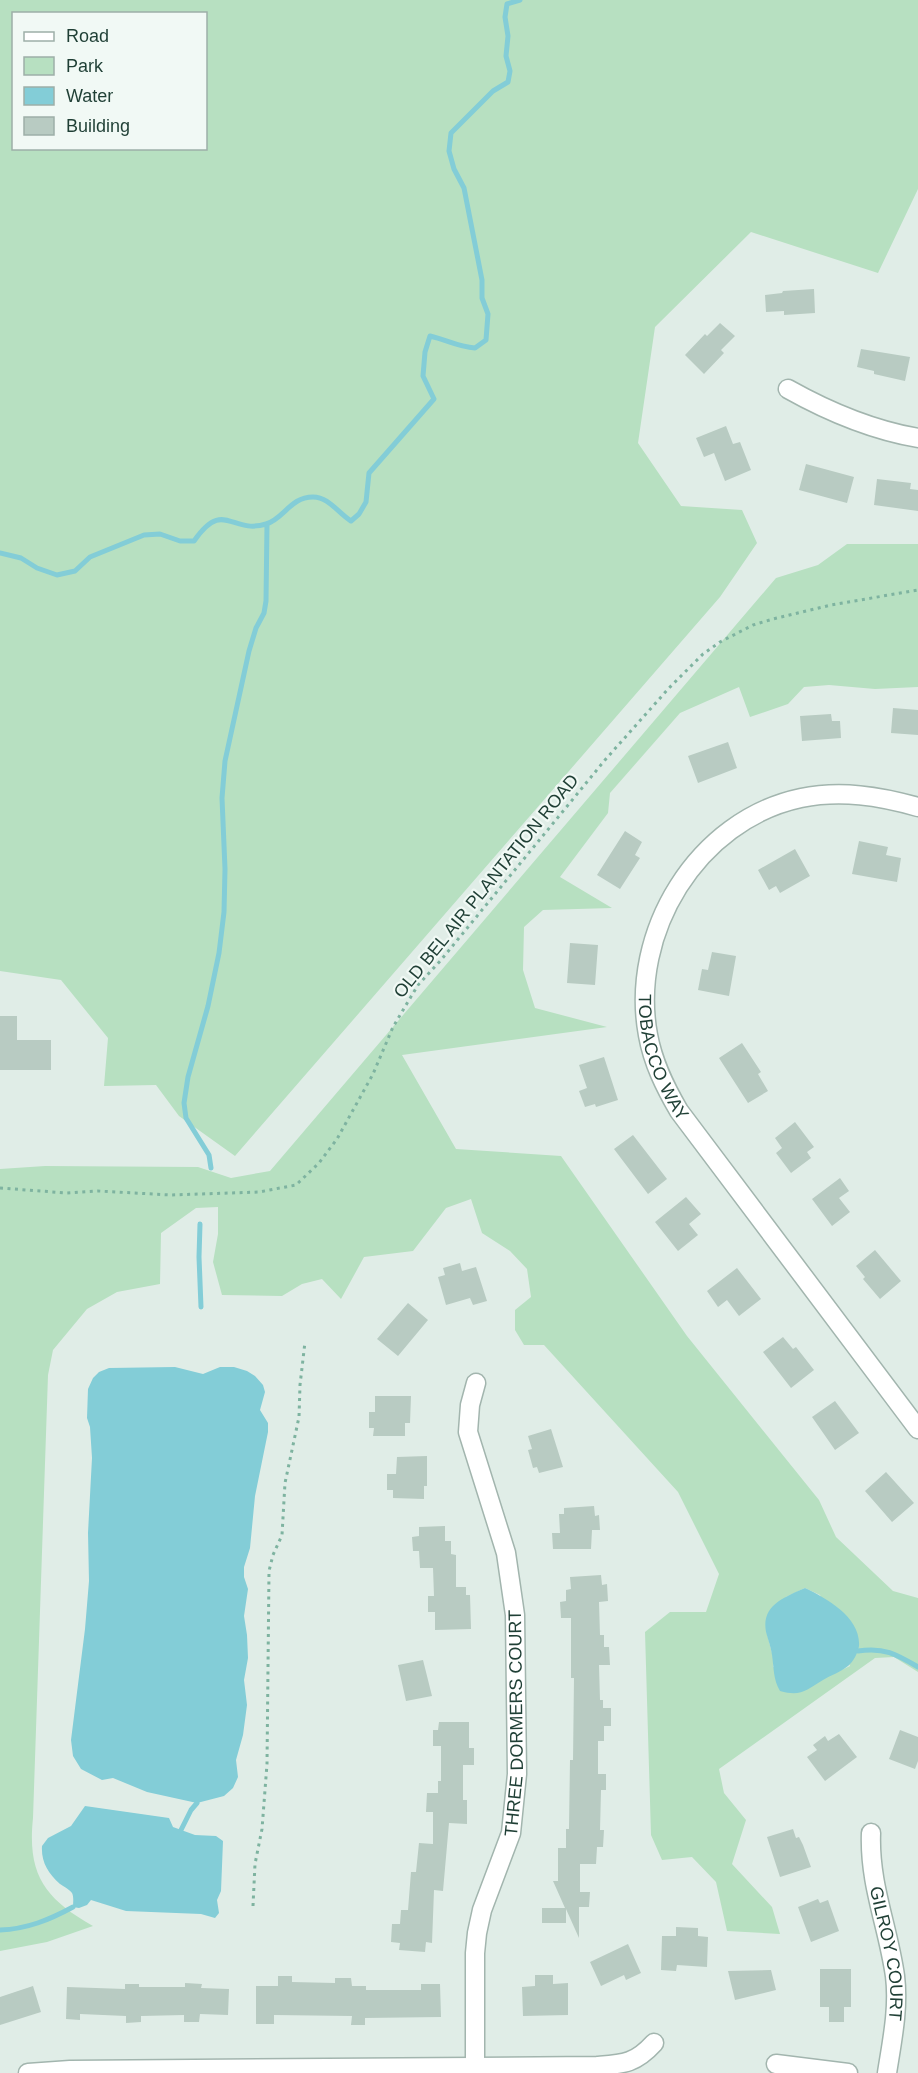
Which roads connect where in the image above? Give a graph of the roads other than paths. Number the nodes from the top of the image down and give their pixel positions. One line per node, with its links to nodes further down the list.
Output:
1 (788, 389): 2 (street)
2 (918, 438)
3 (918, 807): 5 (street, TOBACCO WAY)
4 (476, 1383): 9 (street, THREE DORMERS COURT)
5 (918, 1429)
6 (871, 1833): 13 (street, GILROY COURT)
7 (654, 2043): 9 (street)
8 (776, 2064): 12 (street)
9 (475, 2067): 10 (street)
10 (215, 2071): 11 (street)
11 (28, 2073)
12 (848, 2073)
13 (887, 2073)

